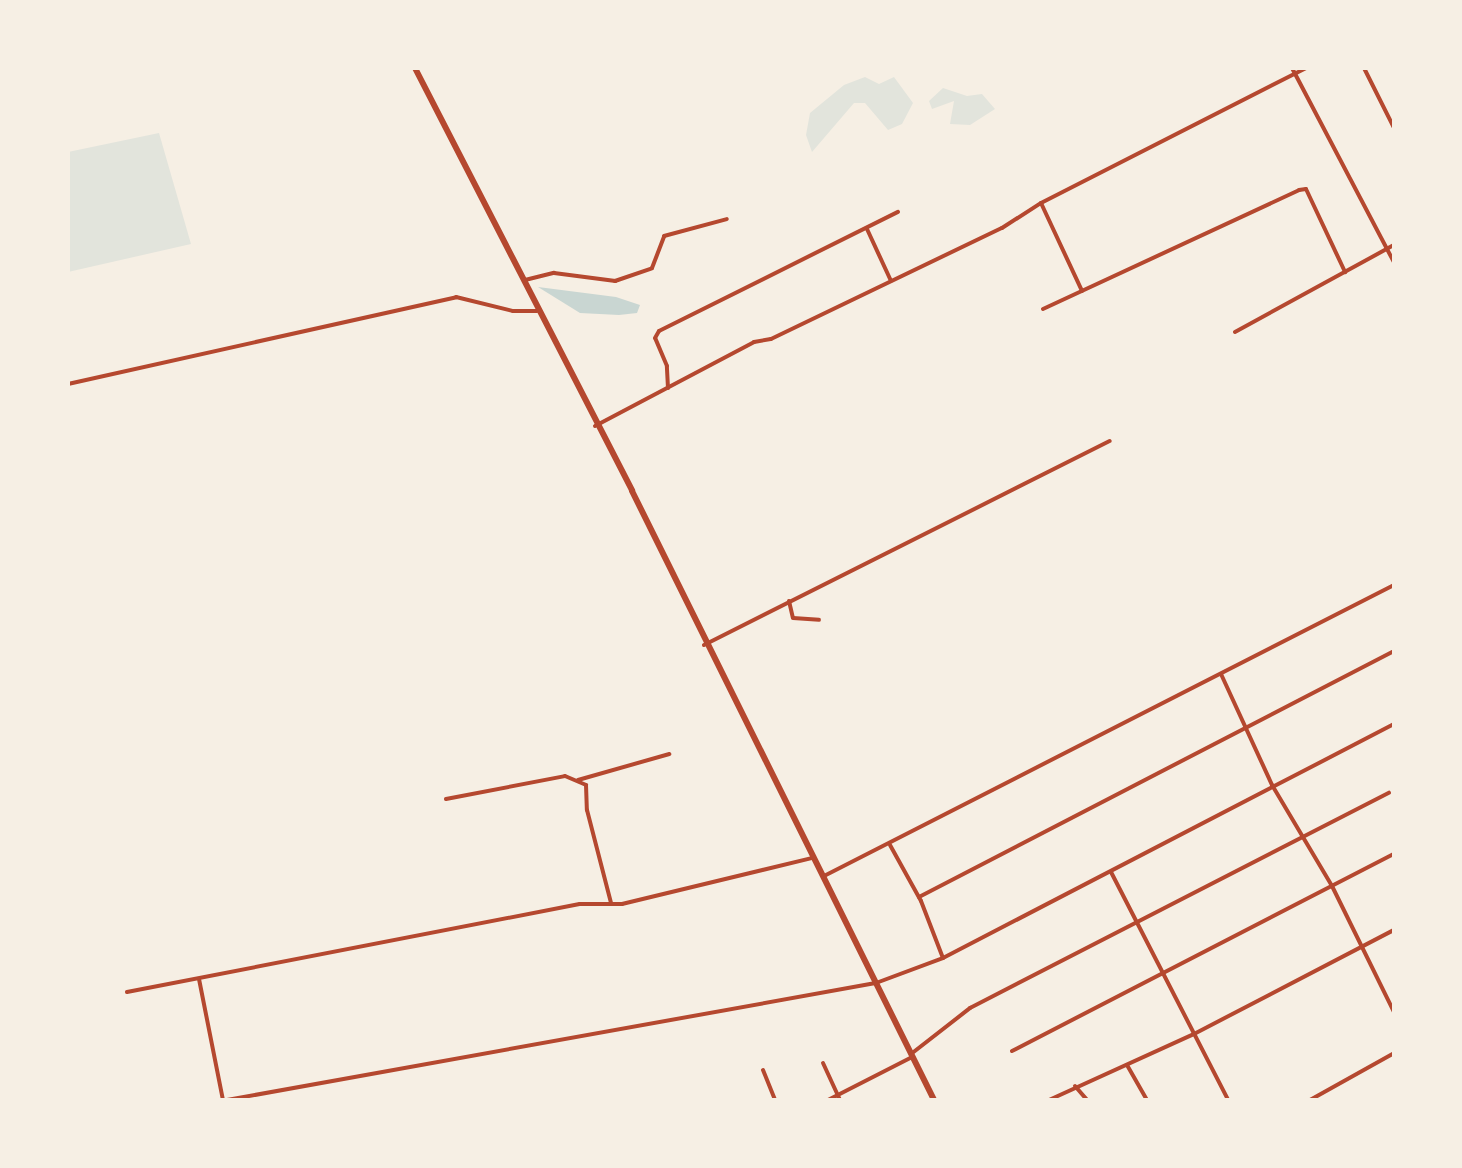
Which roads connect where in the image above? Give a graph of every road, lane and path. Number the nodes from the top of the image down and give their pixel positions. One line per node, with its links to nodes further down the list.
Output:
1 (415, 68): 14 (highway)
2 (1306, 68): 4 (street)
3 (1364, 68): 5 (street)
4 (1292, 71): 6 (street); 11 (street)
5 (1394, 128)
6 (1041, 203): 15 (street); 16 (street)
7 (898, 212): 9 (street)
8 (727, 219): 14 (street)
9 (867, 229): 15 (street); 21 (street)
10 (1394, 245): 11 (street)
11 (1387, 249): 12 (street); 13 (street)
12 (1394, 262)
13 (1345, 272): 16 (street); 19 (street)
14 (522, 280): 18 (highway)
15 (891, 281): 21 (street)
16 (1082, 291): 17 (street)
17 (1043, 309)
18 (537, 311): 20 (street); 22 (highway)
19 (1235, 332)
20 (68, 384)
21 (668, 388): 22 (street)
22 (595, 426): 27 (highway)
23 (1110, 441): 25 (street)
24 (1394, 585): 29 (street)
25 (789, 601): 26 (street); 27 (street)
26 (819, 620)
27 (704, 645): 40 (highway)
28 (1394, 651): 31 (street)
29 (1221, 674): 31 (street); 38 (street)
30 (1394, 724): 34 (street)
31 (1247, 729): 34 (street); 44 (street)
32 (669, 754): 33 (street)
33 (576, 780): 36 (street); 45 (street)
34 (1272, 785): 37 (street); 41 (street)
35 (1389, 793): 37 (street)
36 (446, 799)
37 (1304, 837): 43 (street); 46 (street)
38 (889, 844): 42 (street); 44 (street)
39 (1394, 854): 43 (street)
40 (812, 858): 42 (highway); 45 (street)
41 (1111, 872): 46 (street); 49 (street)
42 (822, 877): 52 (highway)
43 (1332, 886): 48 (street); 50 (street)
44 (919, 897): 49 (street)
45 (611, 903): 51 (street)
46 (1138, 923): 50 (street); 58 (street)
47 (1394, 930): 48 (street)
48 (1360, 947): 54 (street); 55 (street)
49 (943, 958): 52 (street)
50 (1165, 976): 55 (street); 56 (street)
51 (199, 979): 53 (street); 64 (street)
52 (876, 983): 58 (highway); 64 (street)
53 (127, 992)
54 (1394, 1012)
55 (1194, 1034): 60 (street); 71 (street)
56 (1012, 1051)
57 (1394, 1053): 72 (street)
58 (912, 1055): 63 (street); 67 (highway)
59 (823, 1063): 63 (street)
60 (1127, 1065): 62 (street); 70 (street)
61 (763, 1070): 65 (street)
62 (1075, 1086): 68 (street); 69 (street)
63 (839, 1098): 66 (street)
64 (225, 1100)
65 (775, 1100)
66 (828, 1100)
67 (934, 1100)
68 (1049, 1100)
69 (1087, 1100)
70 (1147, 1100)
71 (1228, 1100)
72 (1310, 1100)

